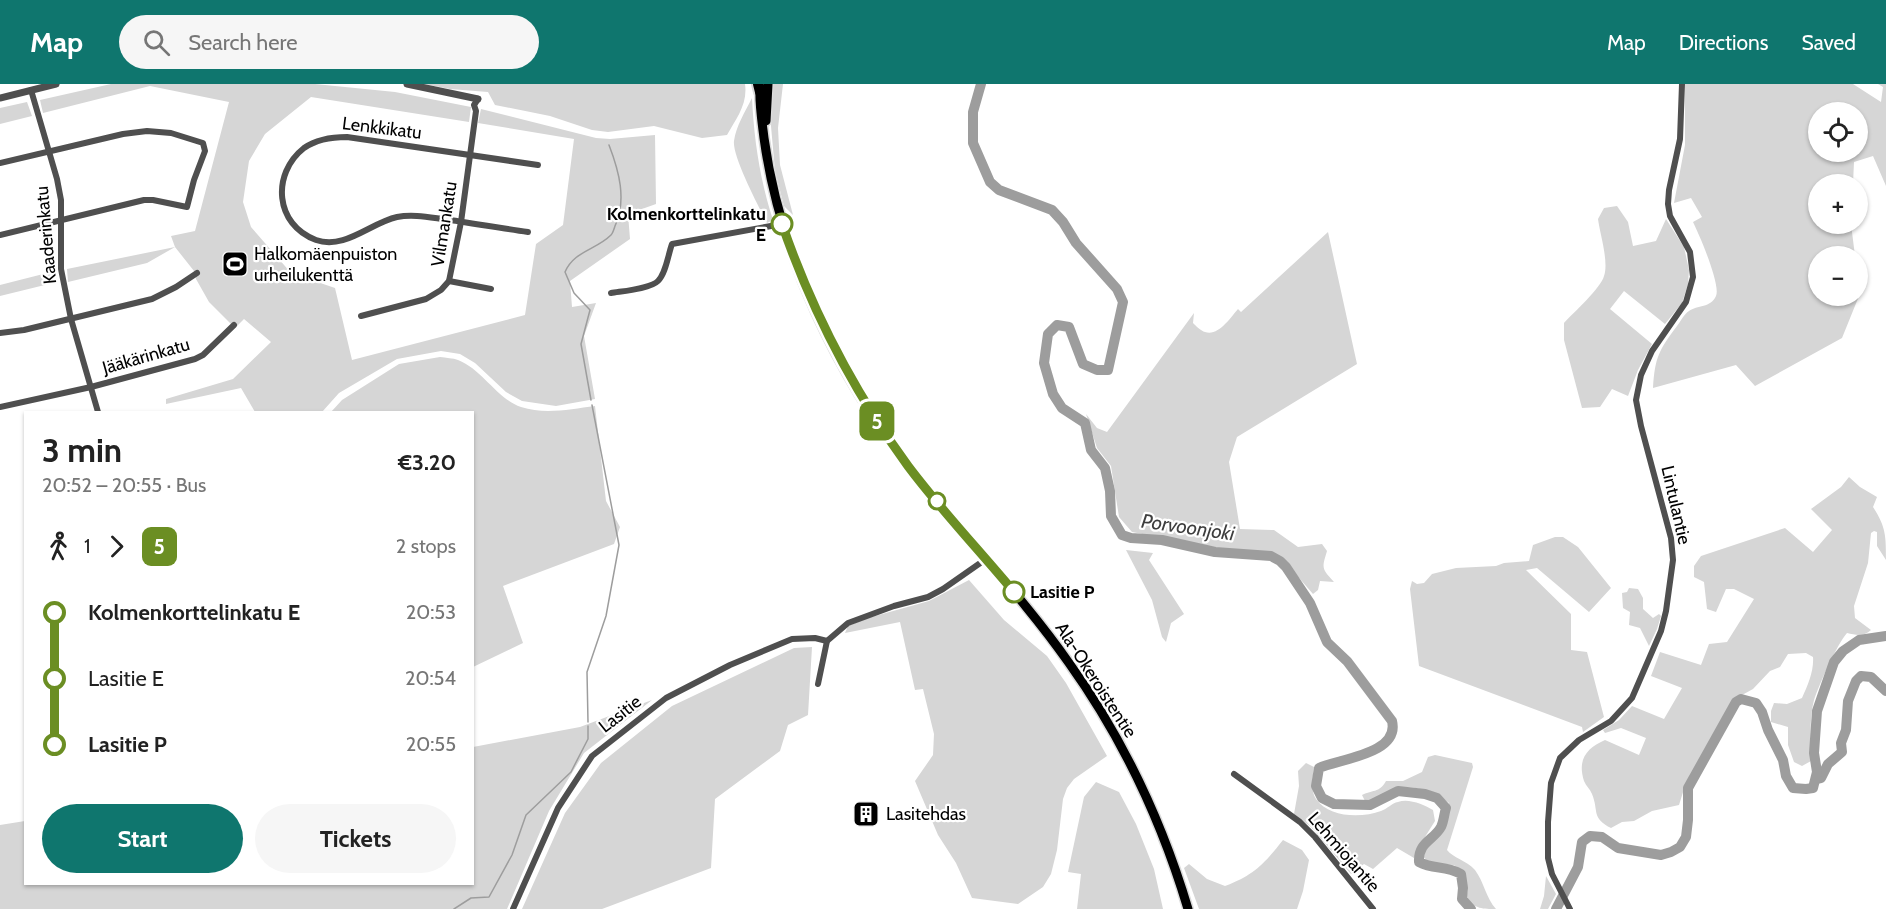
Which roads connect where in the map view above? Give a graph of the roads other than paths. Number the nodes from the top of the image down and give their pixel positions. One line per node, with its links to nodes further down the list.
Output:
1 (56, 84): 5 (street)
2 (407, 84): 7 (street)
3 (1682, 84): 32 (street, Lintulantie)
4 (761, 86): 14 (main road, Ala-Okeroistentie)
5 (31, 90): 6 (street); 8 (street, Kaaderinkatu)
6 (0, 98)
7 (478, 99): 9 (street, Vilmankatu)
8 (48, 152): 10 (street); 12 (street, Kaaderinkatu); 12 (street)
9 (470, 155): 11 (street, Lenkkikatu); 13 (street, Vilmankatu); 13 (street, Lenkkikatu)
10 (0, 163)
11 (537, 165)
12 (62, 221): 16 (street); 22 (street, Kaaderinkatu)
13 (460, 222): 15 (street, Lenkkikatu); 18 (street, Vilmankatu)
14 (782, 224): 20 (street); 28 (main road, Ala-Okeroistentie)
15 (528, 232)
16 (0, 235)
17 (197, 273): 22 (street)
18 (449, 281): 19 (street); 21 (street, Vilmankatu)
19 (491, 289)
20 (611, 293)
21 (362, 316)
22 (71, 319): 24 (street); 25 (street, Kaaderinkatu)
23 (234, 325): 25 (street, Jääkärinkatu)
24 (0, 333)
25 (91, 387): 26 (street, Jääkärinkatu); 27 (street, Kaaderinkatu)
26 (0, 407)
27 (98, 411)
28 (987, 559): 29 (street); 34 (main road, Ala-Okeroistentie)
29 (827, 641): 30 (street); 33 (street, Lasitie)
30 (818, 684)
31 (1234, 774): 35 (street, Lehmiojantie)
32 (1569, 907)
33 (513, 909)
34 (1188, 909)
35 (1373, 909)

